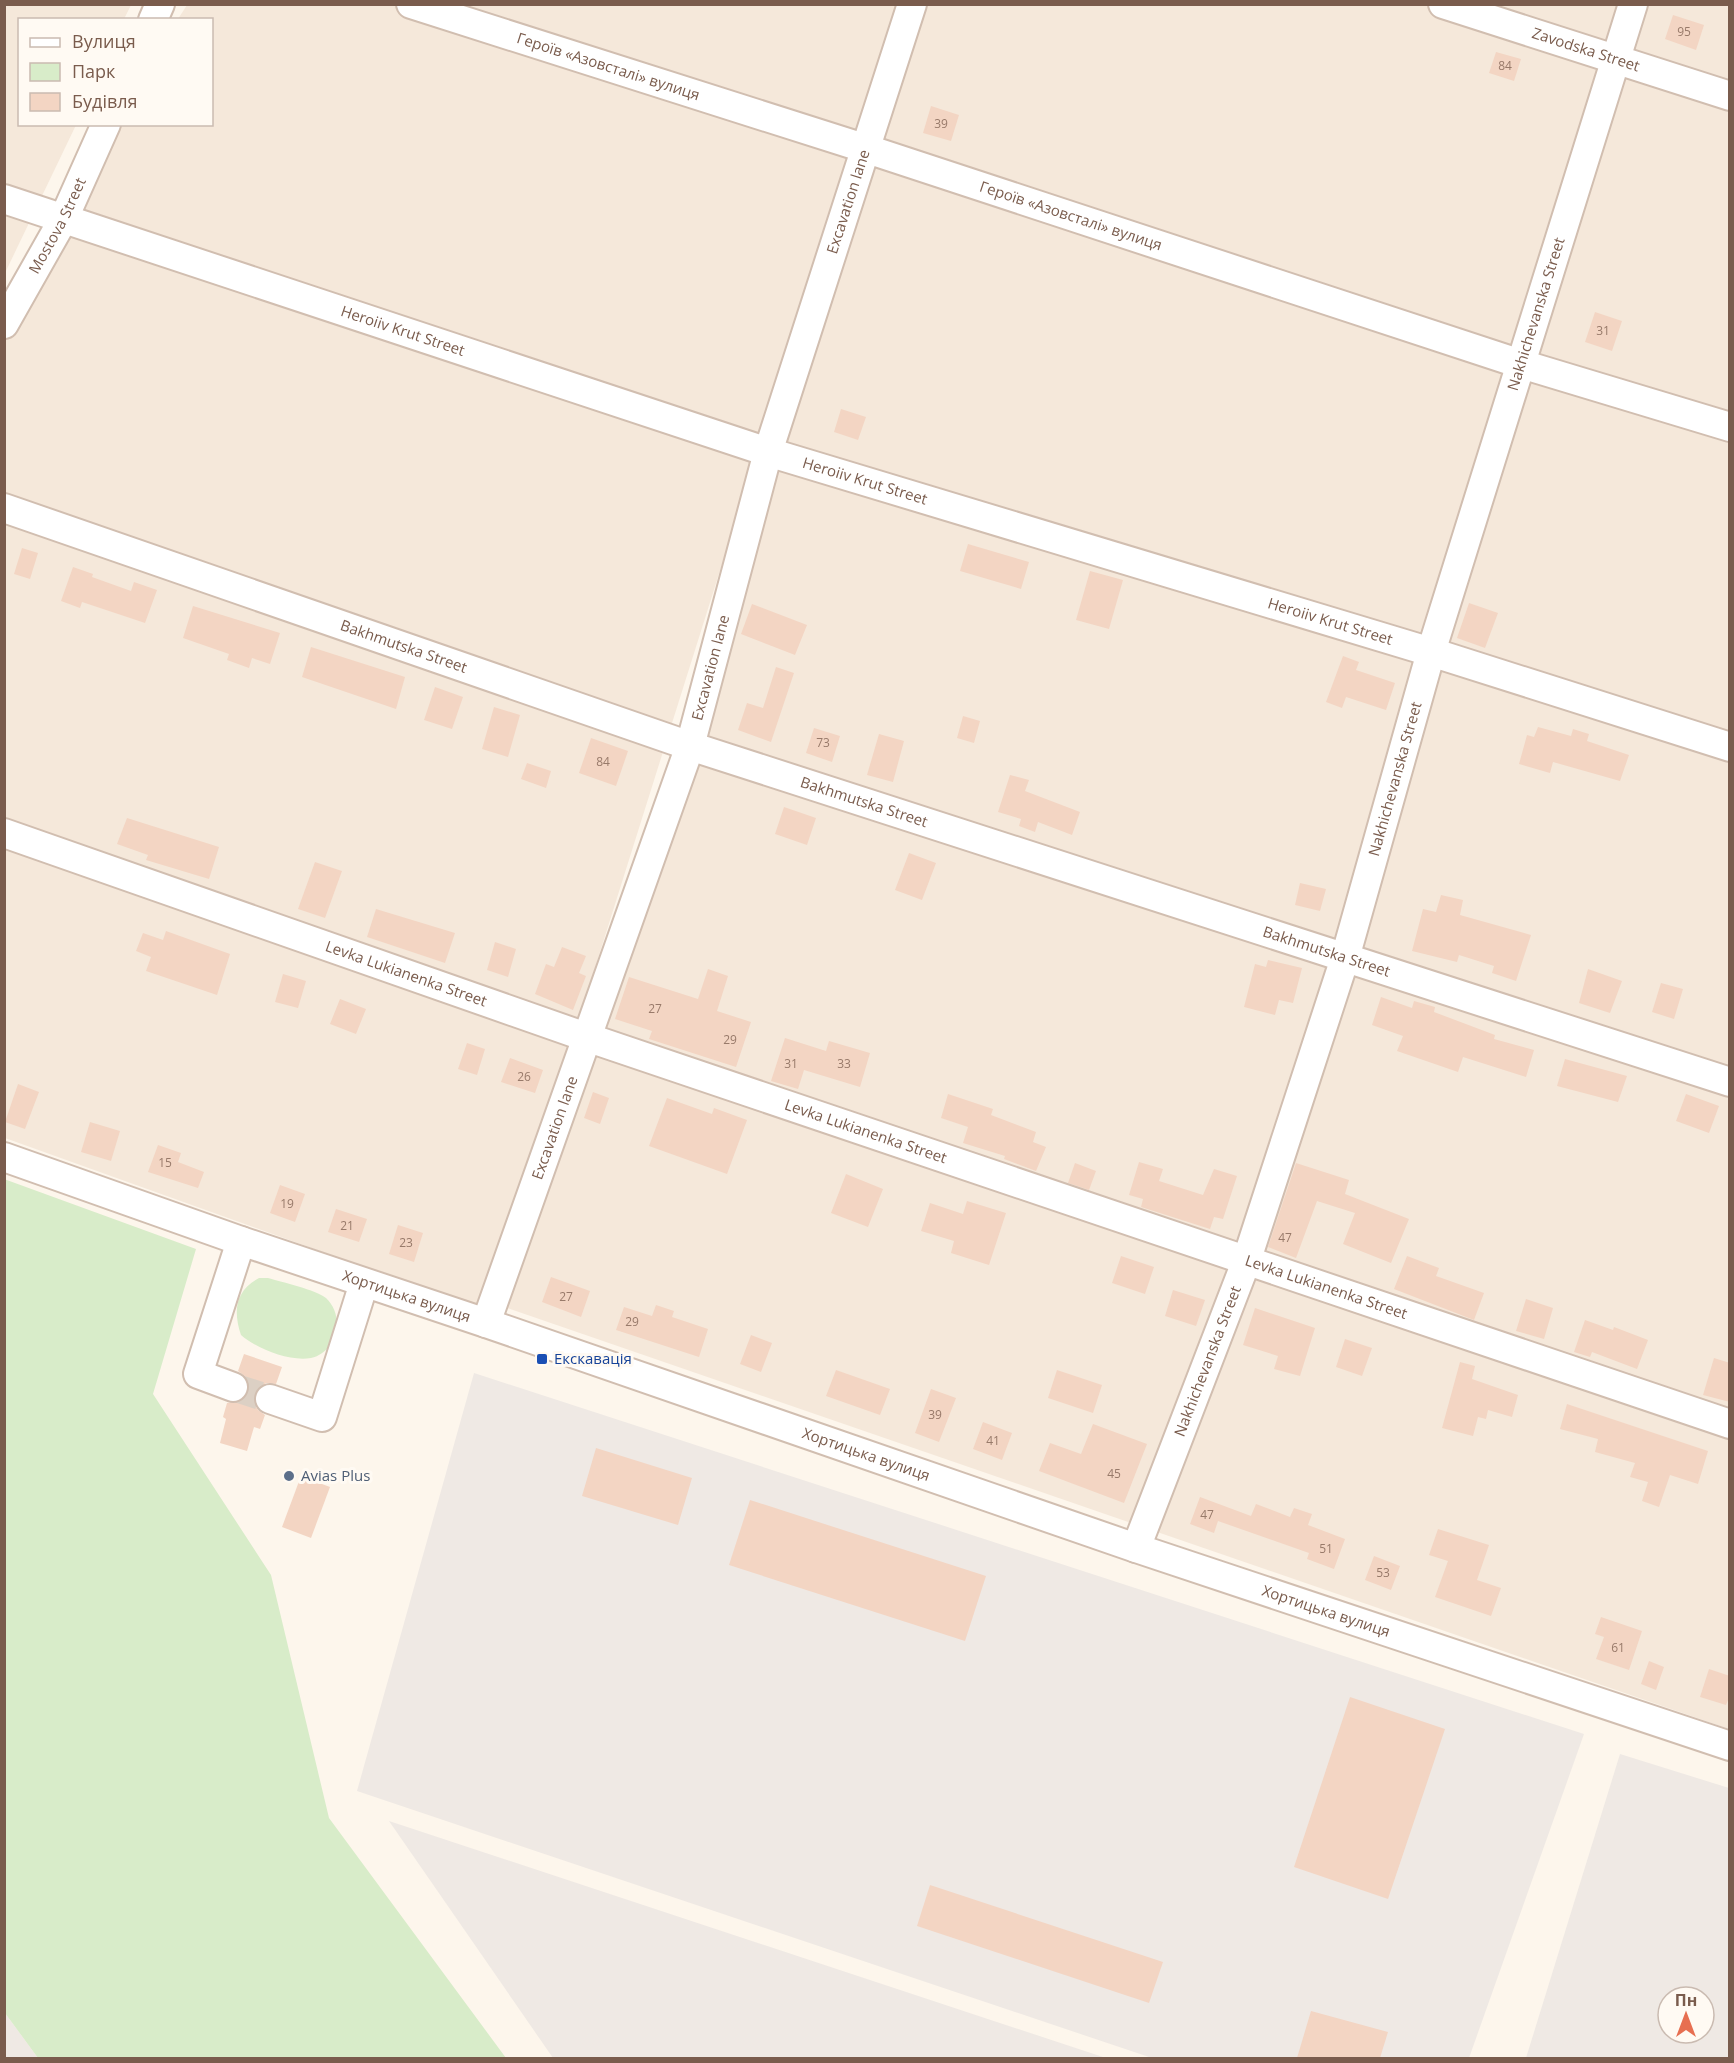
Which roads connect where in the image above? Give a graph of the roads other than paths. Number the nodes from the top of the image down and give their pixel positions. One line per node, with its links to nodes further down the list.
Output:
1 (160, 4): 6 (street)
2 (411, 4): 10 (street, Героїв «Азовсталі» вулиця)
3 (912, 4): 10 (street, Excavation lane)
4 (1443, 4): 7 (street, Zavodska Street)
5 (1632, 4): 7 (street, Nakhichevanska Street)
6 (154, 18)
7 (1614, 59): 8 (street, Zavodska Street); 14 (street, Nakhichevanska Street)
8 (1730, 96)
9 (105, 126): 12 (street, Mostova Street)
10 (864, 148): 14 (street, Героїв «Азовсталі» вулиця); 16 (street, Excavation lane)
11 (4, 199): 12 (street, Heroiiv Krut Street)
12 (64, 218): 13 (street, Mostova Street); 16 (street, Heroiiv Krut Street)
13 (4, 324)
14 (1521, 364): 15 (street, Героїв «Азовсталі» вулиця); 18 (street, Nakhichevanska Street)
15 (1730, 427)
16 (768, 452): 18 (street, Heroiiv Krut Street); 19 (street, Excavation lane)
17 (4, 508): 19 (street, Bakhmutska Street)
18 (1431, 652): 20 (street, Heroiiv Krut Street); 22 (street, Nakhichevanska Street)
19 (690, 746): 22 (street, Bakhmutska Street); 23 (street, Excavation lane)
20 (1730, 747)
21 (4, 833): 23 (street, Levka Lukianenka Street)
22 (1346, 958): 24 (street, Bakhmutska Street); 27 (street, Nakhichevanska Street)
23 (589, 1038): 27 (street, Levka Lukianenka Street); 29 (street, Excavation lane)
24 (1730, 1082)
25 (4, 1157): 26 (street, Хортицька вулиця)
26 (241, 1241): 28 (street, Хортицька вулиця); 30 (street)
27 (1246, 1262): 32 (street, Levka Lukianenka Street); 33 (street, Nakhichevanska Street)
28 (364, 1283): 29 (street, Хортицька вулиця); 31 (street)
29 (486, 1323): 33 (street, Хортицька вулиця)
30 (233, 1387)
31 (270, 1399)
32 (1730, 1424)
33 (1136, 1548): 34 (street, Хортицька вулиця)
34 (1730, 1746)

